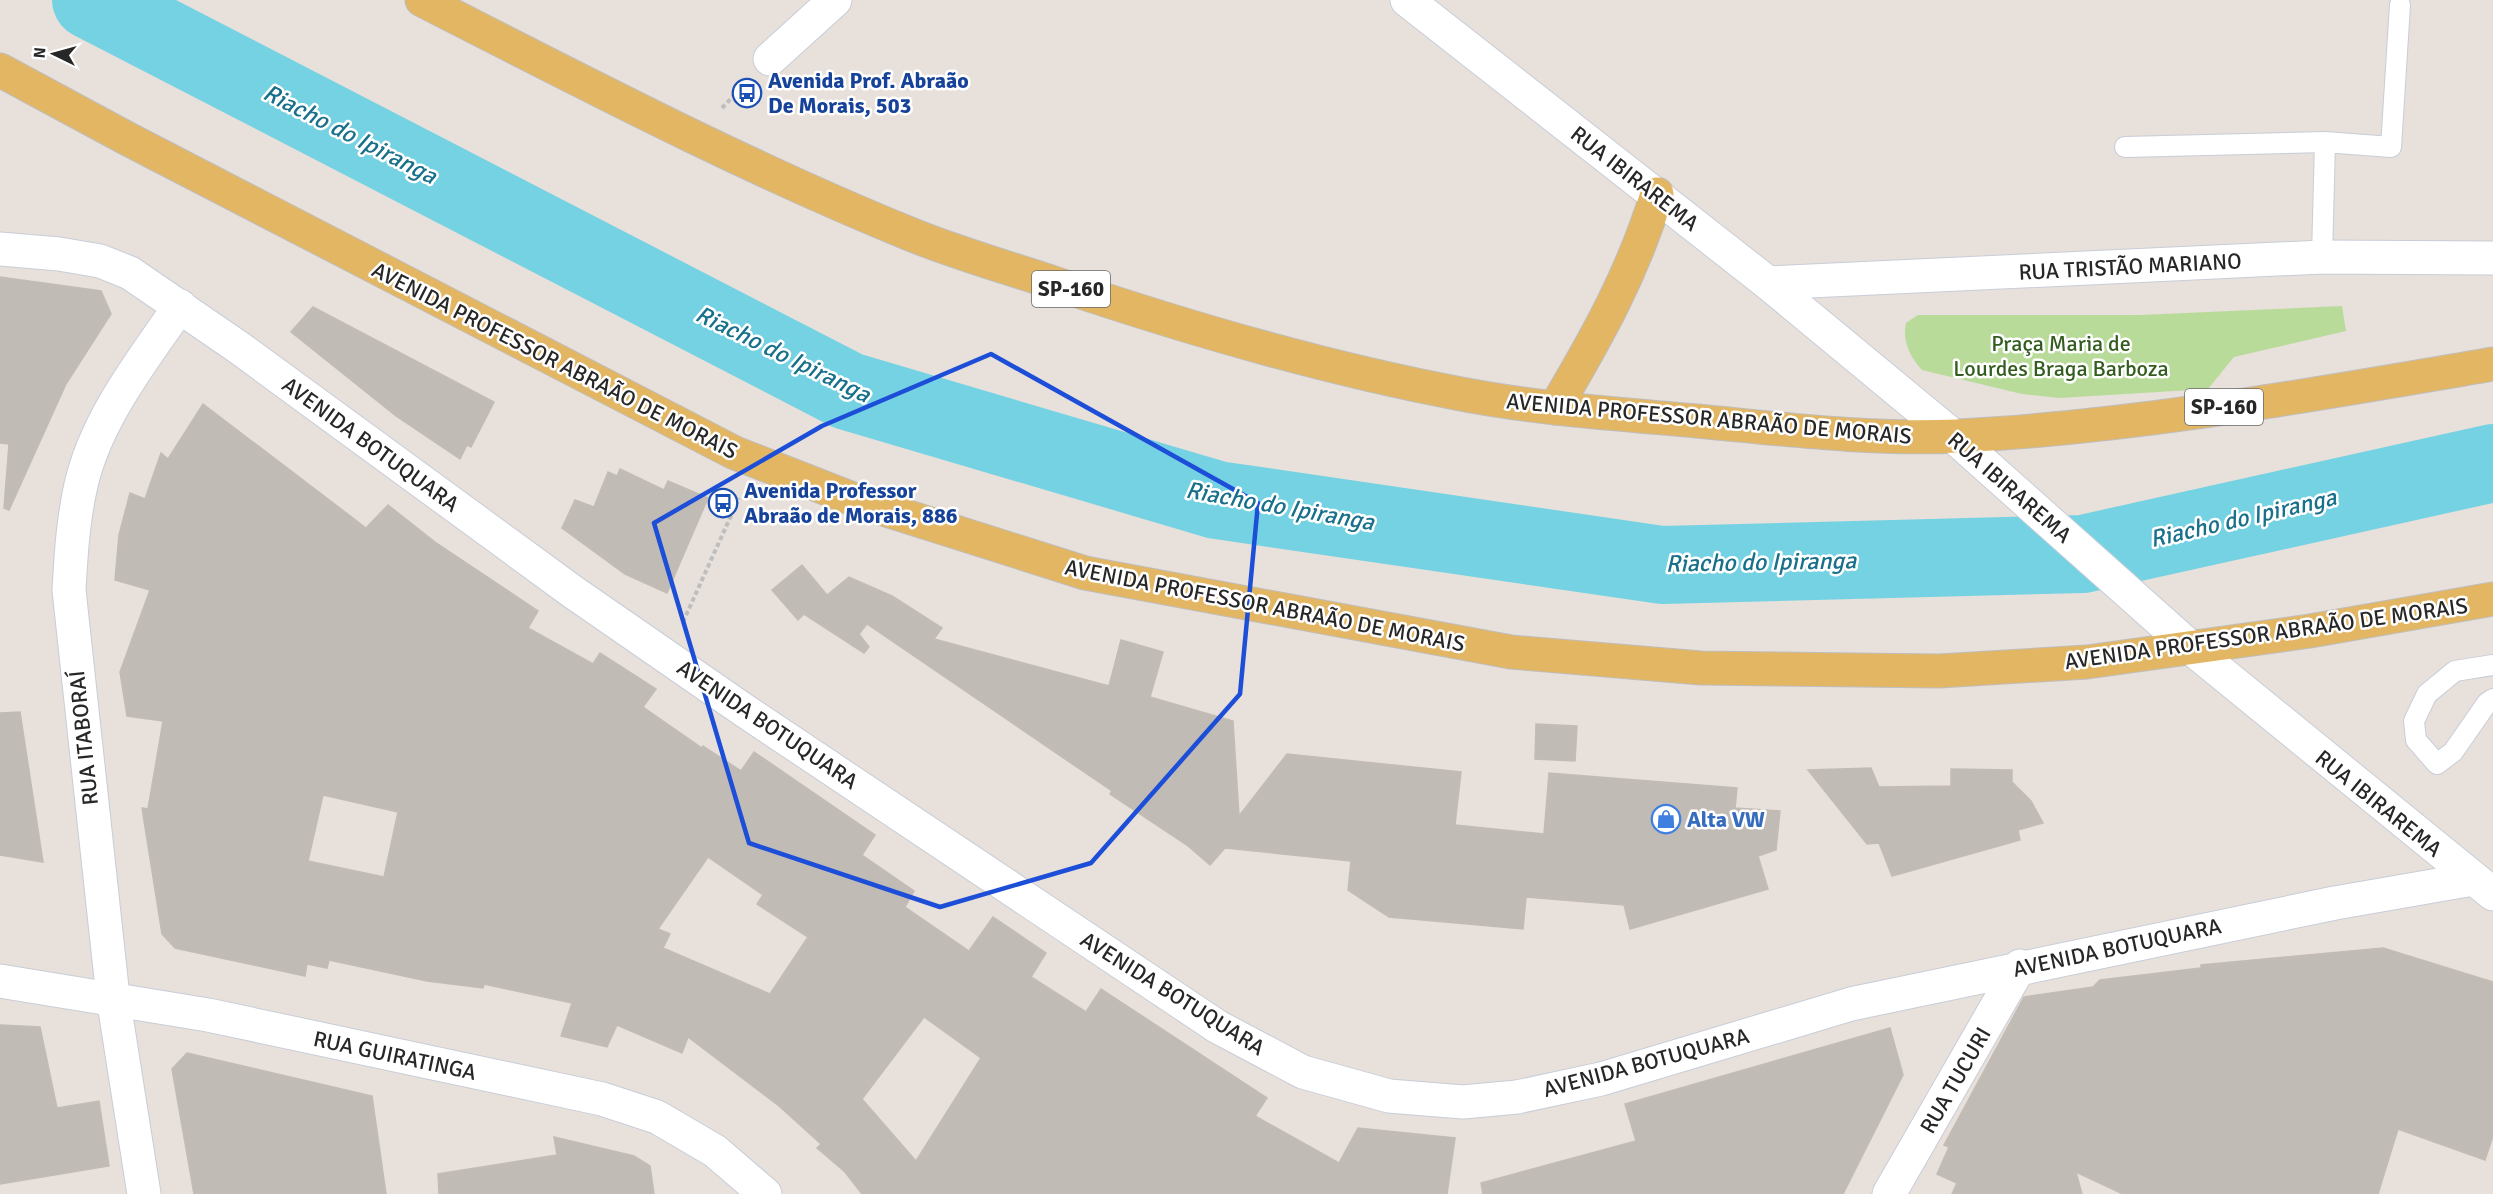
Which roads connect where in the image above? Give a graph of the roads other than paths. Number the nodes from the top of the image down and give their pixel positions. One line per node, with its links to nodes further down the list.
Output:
1 (422, 0): 16 (main road, AVENIDA PROFESSOR ABRAÃO DE MORAIS / SP-160)
2 (835, 0): 5 (street)
3 (1407, 0): 9 (street, RUA IBIRAREMA)
4 (2400, 5): 7 (lane)
5 (770, 59)
6 (0, 70): 19 (main road, AVENIDA PROFESSOR ABRAÃO DE MORAIS)
7 (2325, 142): 8 (lane); 11 (lane)
8 (2125, 147)
9 (1657, 194): 13 (street, RUA IBIRAREMA); 16 (main road)
10 (0, 249): 14 (street, AVENIDA BOTUQUARA)
11 (2322, 257): 12 (street, RUA TRISTÃO MARIANO); 13 (street, RUA TRISTÃO MARIANO)
12 (2493, 258)
13 (1768, 283): 17 (street, RUA IBIRAREMA)
14 (180, 306): 23 (street, AVENIDA BOTUQUARA); 25 (street, RUA ITABORAÍ)
15 (2493, 364): 17 (main road, AVENIDA PROFESSOR ABRAÃO DE MORAIS / SP-160)
16 (1554, 408): 17 (main road, AVENIDA PROFESSOR ABRAÃO DE MORAIS / SP-160)
17 (1953, 436): 19 (street, RUA IBIRAREMA)
18 (2493, 599): 19 (main road, AVENIDA PROFESSOR ABRAÃO DE MORAIS)
19 (2192, 648): 22 (street, RUA IBIRAREMA)
20 (2493, 665): 21 (lane)
21 (2493, 699)
22 (2483, 886): 23 (street, AVENIDA BOTUQUARA)
23 (2020, 966): 28 (street, RUA TUCURI)
24 (0, 981): 25 (street, RUA GUIRATINGA)
25 (113, 997): 26 (street, RUA ITABORAÍ); 27 (street, RUA GUIRATINGA)
26 (144, 1194)
27 (765, 1194)
28 (1889, 1194)

